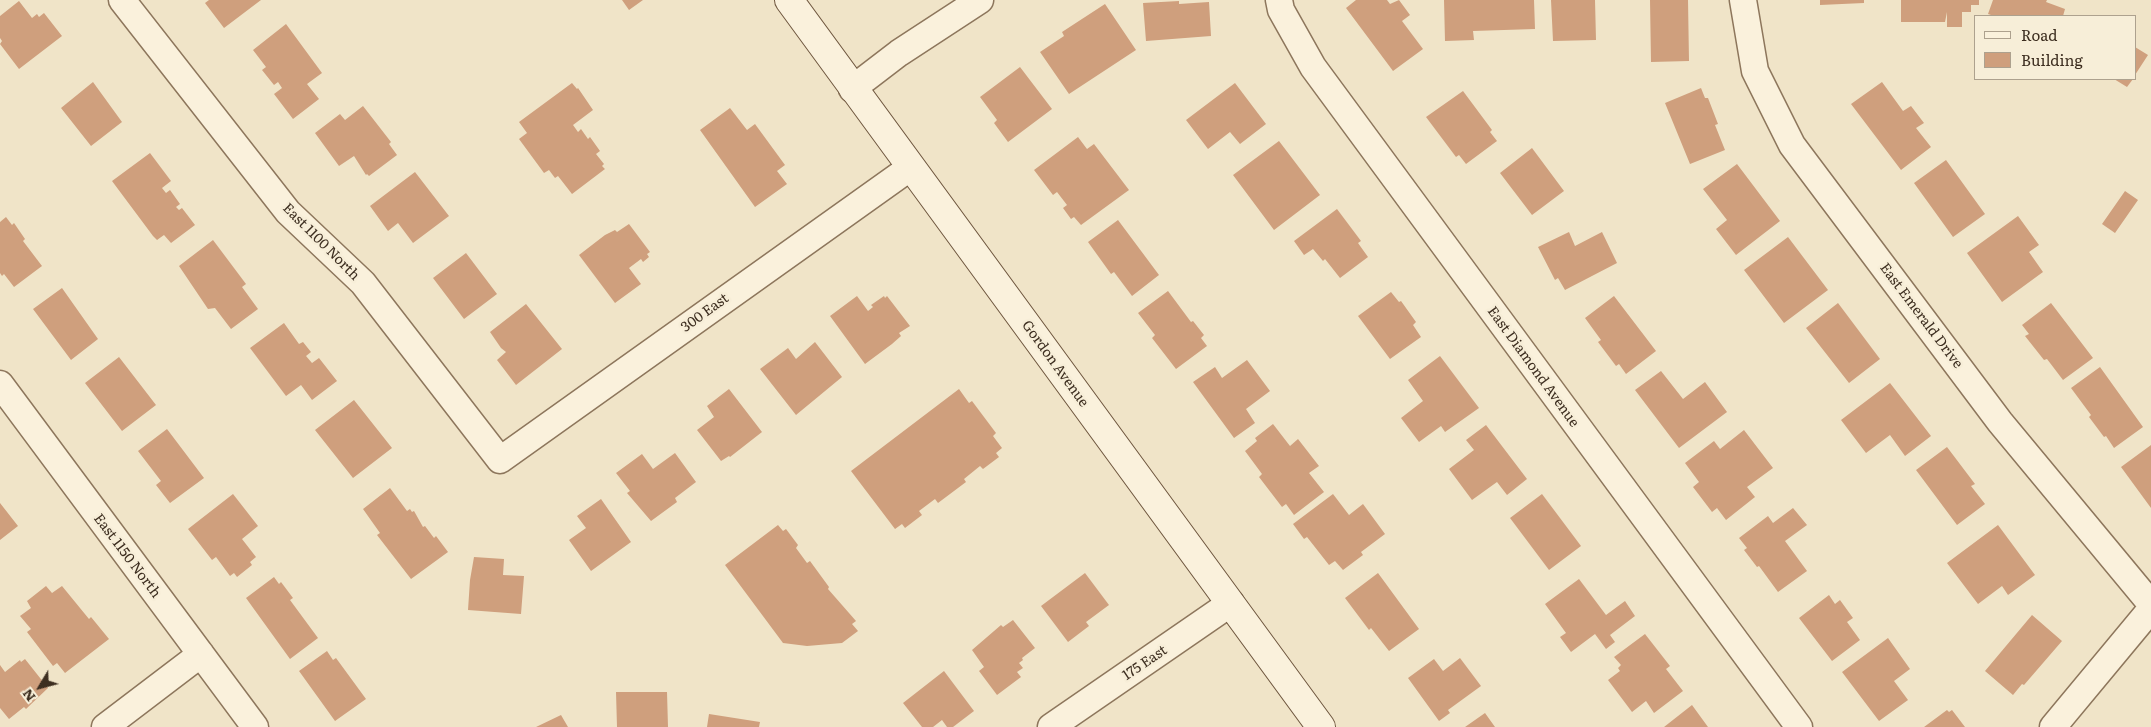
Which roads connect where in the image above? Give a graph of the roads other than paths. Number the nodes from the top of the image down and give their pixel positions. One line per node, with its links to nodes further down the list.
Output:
1 (122, 0): 9 (street, East 1100 North)
2 (789, 0): 6 (main road, Gordon Avenue)
3 (980, 0): 6 (street)
4 (1279, 0): 18 (street, East Diamond Avenue)
5 (1743, 0): 11 (street, East Emerald Drive)
6 (852, 89): 7 (main road, Gordon Avenue)
7 (911, 167): 9 (street, 300 East); 10 (main road, Gordon Avenue)
8 (0, 384): 13 (street, East 1150 North)
9 (500, 460)
10 (1231, 603): 14 (street, 175 East); 17 (main road, Gordon Avenue)
11 (2151, 604)
12 (2151, 609): 19 (street)
13 (200, 654): 15 (street); 16 (street, East 1150 North)
14 (1054, 724)
15 (105, 727)
16 (255, 727)
17 (1321, 727)
18 (1798, 727)
19 (2053, 727)

